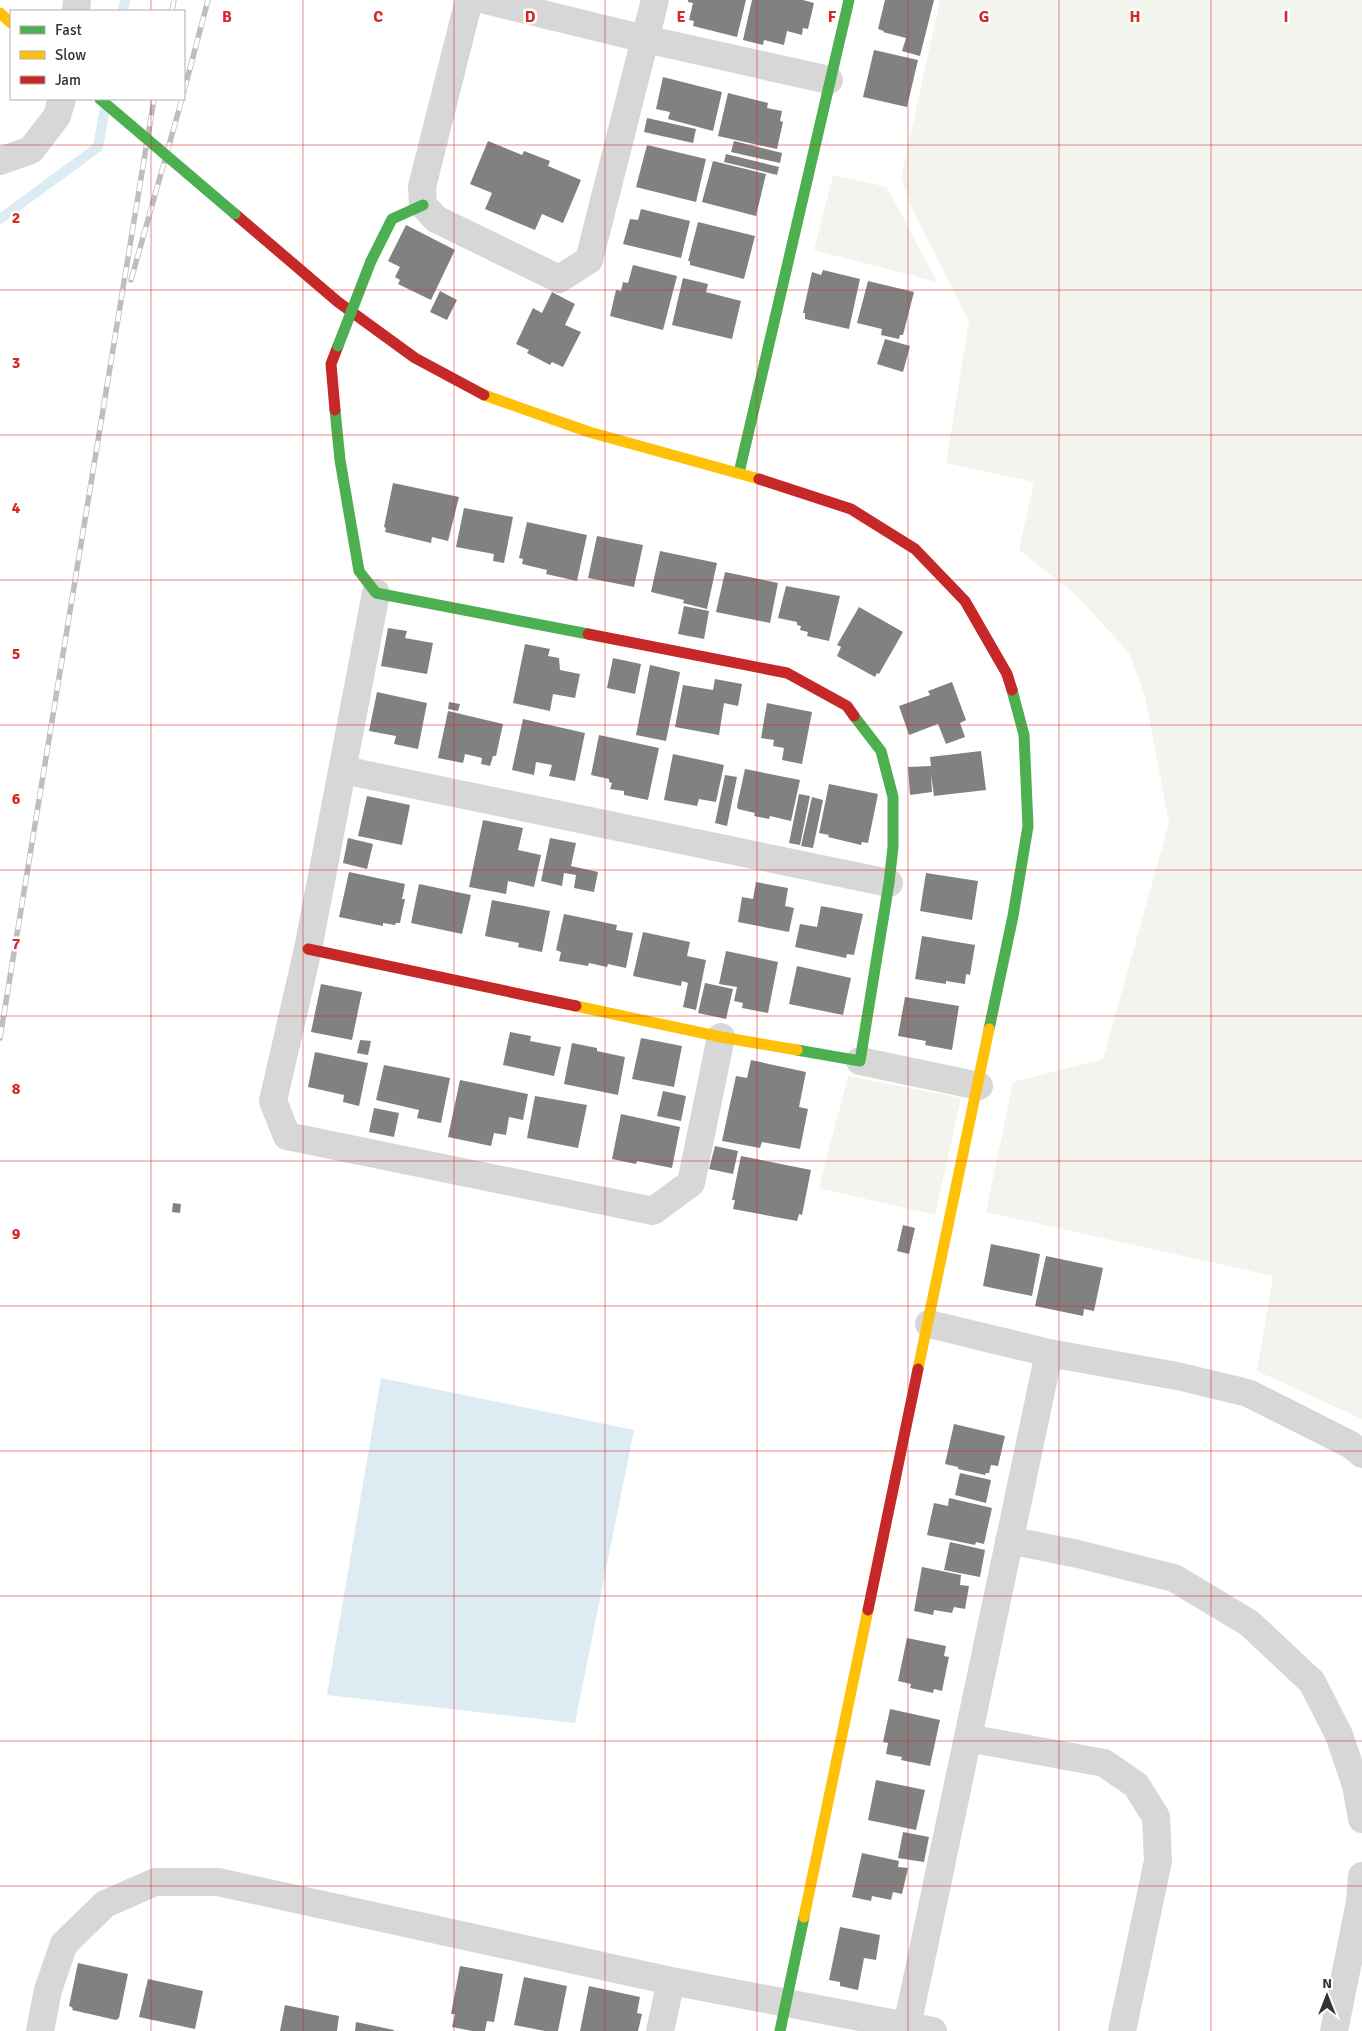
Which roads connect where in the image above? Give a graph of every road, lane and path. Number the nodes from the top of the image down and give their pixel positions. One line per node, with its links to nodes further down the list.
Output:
1 (469, 0): 12 (street)
2 (485, 0): 7 (street)
3 (654, 0): 7 (street)
4 (849, 0): 8 (street)
5 (0, 13): 6 (street)
6 (10, 22)
7 (645, 39): 8 (street); 12 (street)
8 (829, 80): 13 (street)
9 (62, 100): 11 (street)
10 (101, 100): 13 (street, bridge)
11 (0, 161)
12 (423, 205): 14 (street, bridge)
13 (739, 473): 20 (street)
14 (376, 593): 15 (street); 16 (street)
15 (343, 770): 16 (street); 17 (street)
16 (889, 883): 19 (street)
17 (308, 949): 18 (street); 18 (street)
18 (721, 1037): 19 (street)
19 (860, 1061): 20 (street)
20 (979, 1086): 21 (street)
21 (929, 1324): 22 (street); 29 (street)
22 (1049, 1353): 23 (street); 24 (street)
23 (1362, 1454)
24 (1009, 1540): 25 (street); 26 (street)
25 (968, 1738): 30 (street); 35 (street)
26 (1362, 1819)
27 (1362, 1876): 36 (street)
28 (671, 1982): 29 (street); 31 (street); 32 (street)
29 (785, 2004): 30 (street); 33 (street)
30 (907, 2028): 34 (street)
31 (40, 2031)
32 (660, 2031)
33 (780, 2031)
34 (933, 2031)
35 (1122, 2031)
36 (1334, 2031)

